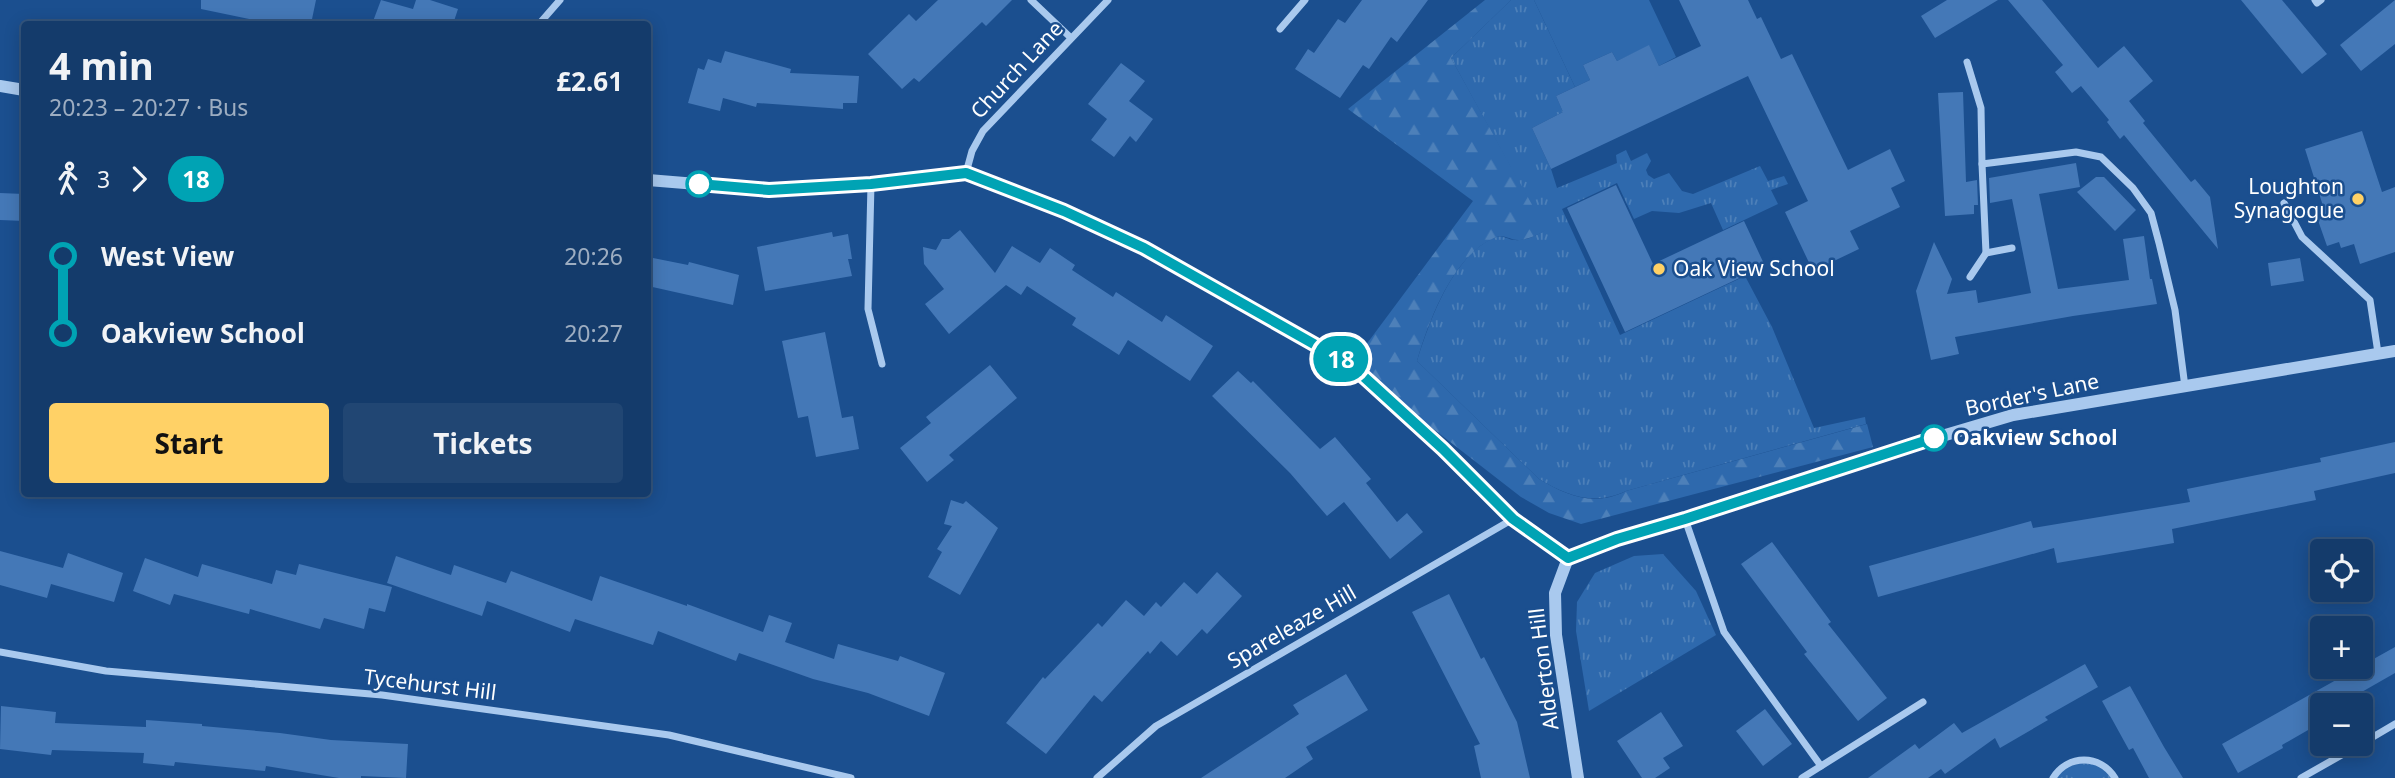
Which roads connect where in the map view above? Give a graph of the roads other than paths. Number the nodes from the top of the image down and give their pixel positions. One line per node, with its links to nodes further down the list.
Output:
1 (560, 0): 7 (street)
2 (1031, 0): 9 (street)
3 (1108, 0): 9 (street, Church Lane)
4 (2315, 0): 5 (street)
5 (2321, 0)
6 (1304, 1): 8 (street)
7 (542, 21)
8 (1280, 29)
9 (1070, 37): 14 (street, Church Lane)
10 (1967, 62): 13 (street)
11 (0, 86): 12 (street)
12 (21, 90)
13 (1983, 164): 19 (street); 24 (street)
14 (966, 173): 16 (street); 25 (street)
15 (651, 180): 16 (street)
16 (871, 184): 23 (street)
17 (2284, 203): 22 (street)
18 (2012, 248): 19 (street)
19 (1986, 253): 20 (street)
20 (1970, 277)
21 (2395, 351): 22 (street, Border's Lane)
22 (2378, 353): 24 (street, Border's Lane)
23 (882, 365)
24 (2185, 387): 26 (street, Border's Lane)
25 (1513, 519): 27 (street); 35 (street, Spareleaze Hill)
26 (1685, 519): 27 (street, Border's Lane); 33 (street)
27 (1568, 558): 36 (street, Alderton Hill)
28 (0, 652): 34 (street, Tycehurst Hill)
29 (1923, 702): 33 (street)
30 (2395, 724): 31 (street)
31 (2373, 737)
32 (2340, 756): 40 (street)
33 (1821, 766): 37 (street)
34 (851, 778)
35 (1097, 778)
36 (1578, 778)
37 (1802, 778)
38 (2053, 778): 39 (street)
39 (2115, 778)
40 (2301, 778)

